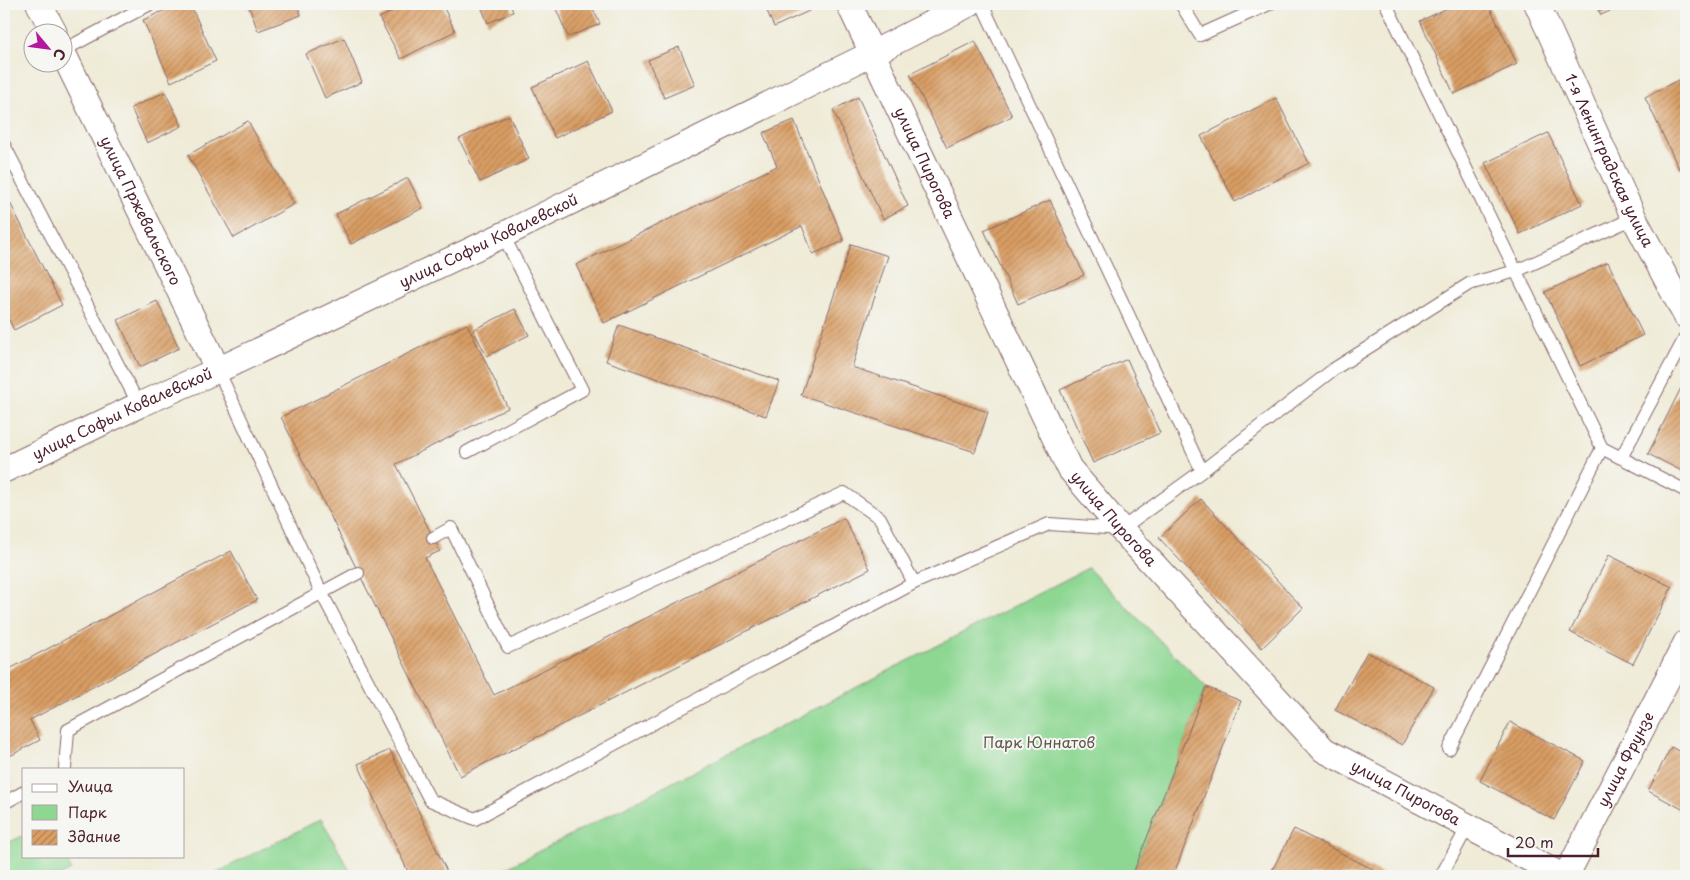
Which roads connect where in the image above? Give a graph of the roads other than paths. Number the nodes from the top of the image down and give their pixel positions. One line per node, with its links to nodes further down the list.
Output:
1 (39, 4): 10 (street)
2 (150, 4): 11 (lane)
3 (849, 4): 12 (street, улица Пирогова)
4 (969, 4): 12 (street, улица Софьи Ковалевской)
5 (982, 4): 26 (lane)
6 (1181, 4): 7 (lane)
7 (1269, 4)
8 (1386, 4): 17 (lane)
9 (1537, 4): 15 (street, 1-я Ленинградская улица)
10 (49, 22)
11 (72, 46)
12 (873, 53): 16 (street, улица Софьи Ковалевской); 28 (street, улица Пирогова)
13 (72, 71): 20 (street, улица Пржевальского)
14 (4, 145): 21 (lane)
15 (1634, 218): 17 (lane); 18 (street, 1-я Ленинградская улица)
16 (503, 235): 20 (street, улица Софьи Ковалевской); 23 (lane)
17 (1516, 271): 22 (lane); 26 (lane)
18 (1686, 316)
19 (1686, 336): 24 (lane)
20 (218, 370): 21 (street, улица Софьи Ковалевской); 32 (lane)
21 (139, 405): 25 (street, улица Софьи Ковалевской)
22 (1602, 448): 24 (lane); 34 (lane)
23 (467, 452)
24 (1621, 458): 27 (lane)
25 (4, 470)
26 (1202, 471): 28 (lane)
27 (1686, 492)
28 (1121, 529): 31 (lane); 38 (street, улица Пирогова)
29 (433, 538): 31 (lane)
30 (358, 573): 32 (lane)
31 (914, 583): 32 (lane)
32 (321, 592): 35 (lane)
33 (1686, 643): 41 (street, улица Фрунзе)
34 (1449, 750)
35 (65, 768)
36 (22, 793): 37 (lane)
37 (4, 803)
38 (1468, 826): 39 (lane); 40 (street, улица Пирогова)
39 (1441, 876)
40 (1562, 876)
41 (1566, 876)

